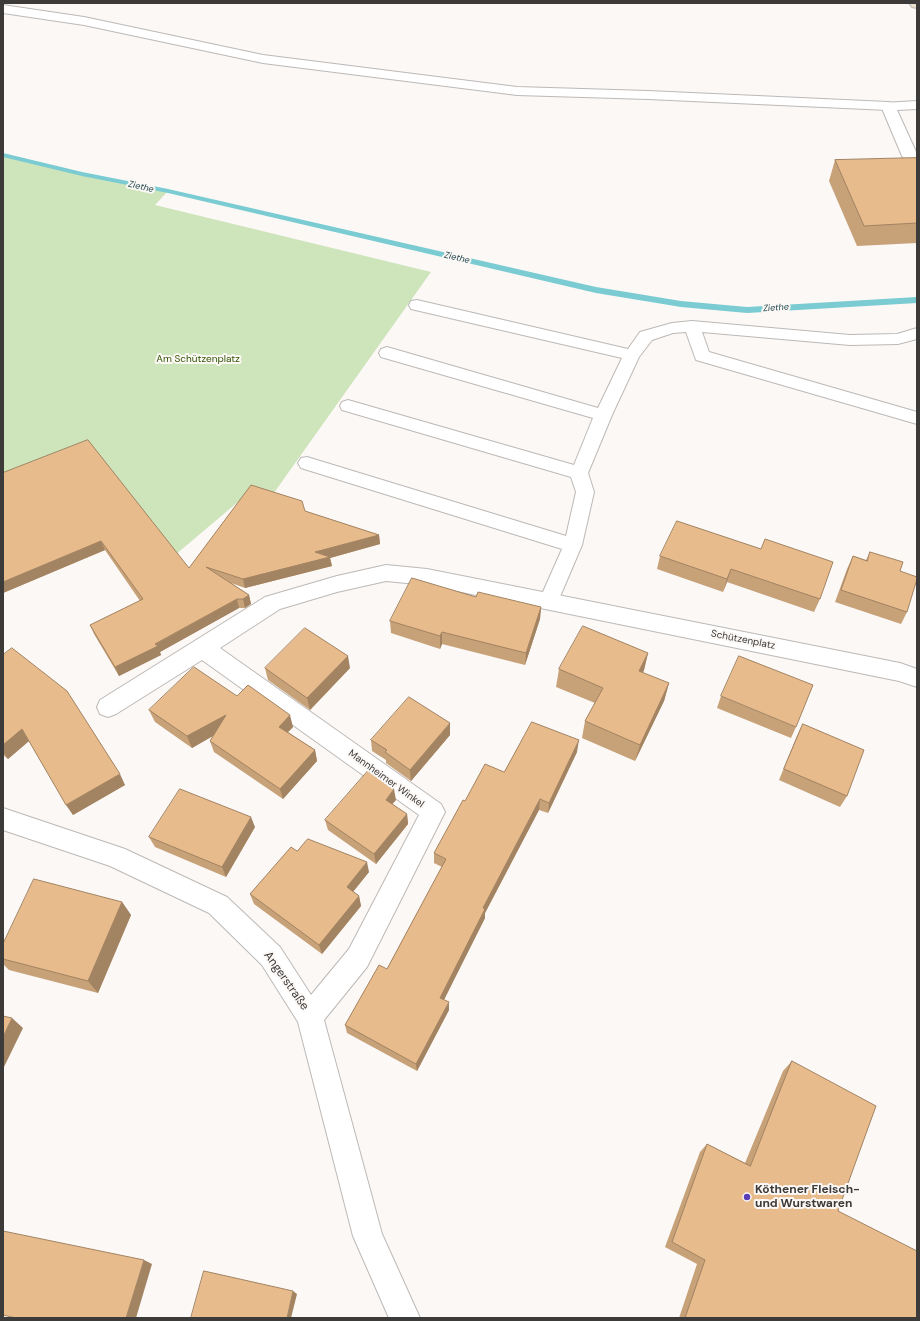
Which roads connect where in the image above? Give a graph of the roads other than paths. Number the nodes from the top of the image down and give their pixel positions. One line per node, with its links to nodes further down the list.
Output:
1 (3, 9): 3 (lane)
2 (917, 105): 3 (street)
3 (888, 106): 4 (street)
4 (910, 156)
5 (417, 305): 9 (lane)
6 (692, 326): 7 (lane); 9 (lane); 12 (lane)
7 (917, 333)
8 (387, 353): 11 (lane)
9 (632, 355): 11 (lane)
10 (348, 406): 14 (lane)
11 (603, 415): 14 (lane)
12 (917, 418)
13 (307, 462): 15 (lane)
14 (579, 473): 15 (lane)
15 (573, 545): 16 (lane)
16 (559, 603): 17 (street); 18 (street, Schützenplatz)
17 (204, 648): 19 (street); 21 (street, Mannheimer Winkel)
18 (917, 678)
19 (108, 707)
20 (3, 819): 21 (street, Angerstraße)
21 (310, 1017): 22 (street, Angerstraße)
22 (404, 1318)

